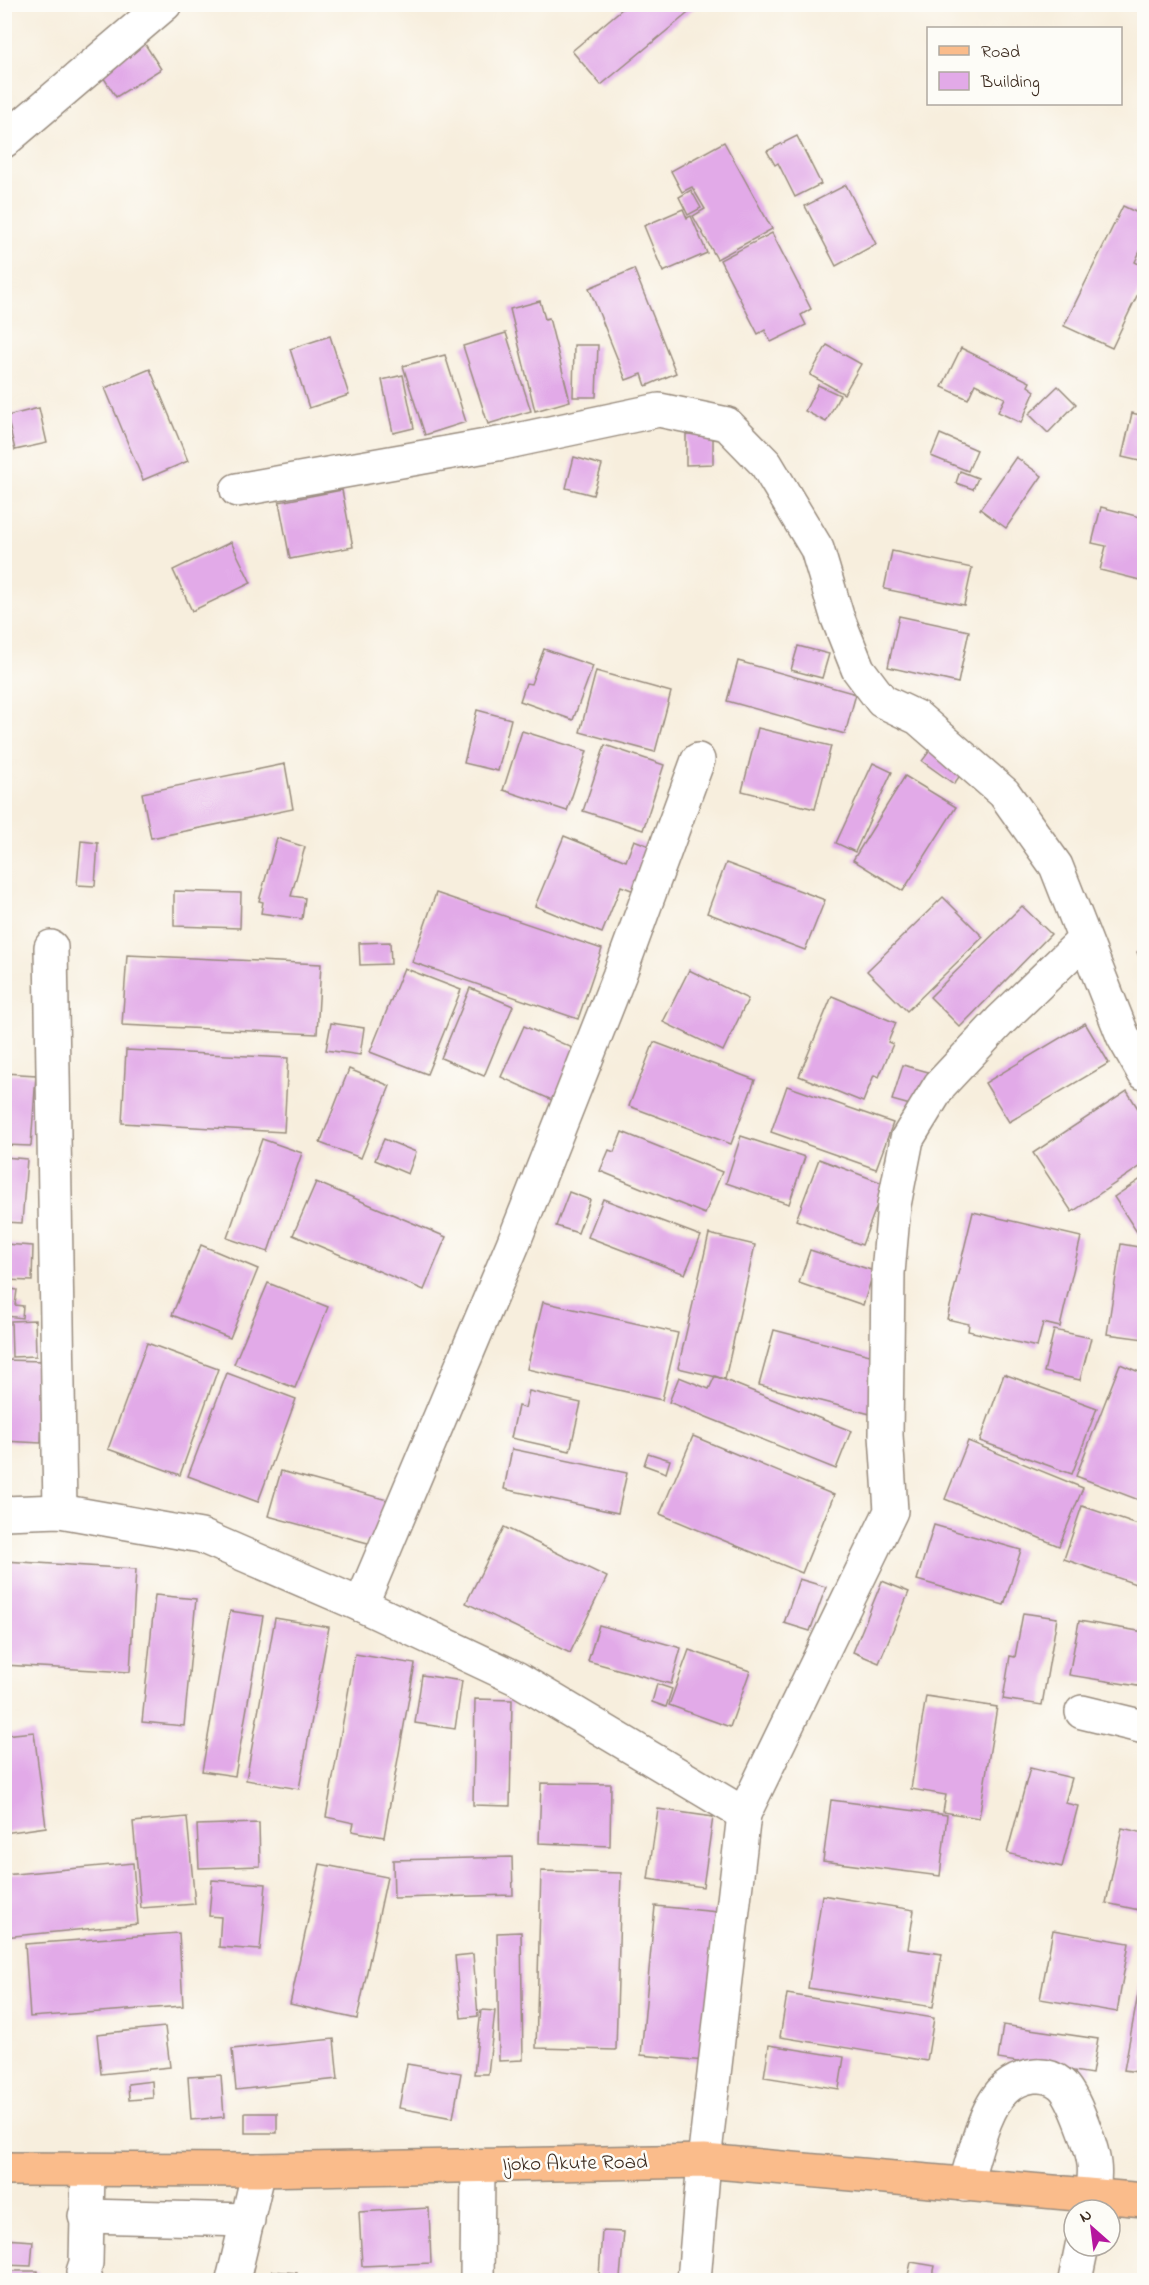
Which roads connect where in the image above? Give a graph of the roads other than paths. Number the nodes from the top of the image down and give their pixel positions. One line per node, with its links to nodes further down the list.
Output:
1 (165, 4): 2 (street)
2 (4, 141)
3 (237, 490): 5 (street)
4 (698, 760): 10 (street)
5 (1083, 941): 7 (street); 13 (street)
6 (51, 946): 8 (street)
7 (1144, 1073)
8 (60, 1511): 9 (street); 10 (street)
9 (4, 1513)
10 (361, 1605): 13 (street)
11 (1083, 1712): 12 (street)
12 (1144, 1726)
13 (744, 1814): 14 (street)
14 (704, 2161): 15 (main road, Ijoko Akute Road); 19 (main road, Ijoko Akute Road); 30 (street)
15 (478, 2166): 18 (main road, Ijoko Akute Road); 29 (street)
16 (4, 2169): 17 (main road, Ijoko Akute Road)
17 (88, 2170): 18 (main road, Ijoko Akute Road); 24 (street)
18 (259, 2170): 25 (street)
19 (965, 2185): 20 (street); 21 (main road, Ijoko Akute Road)
20 (1091, 2198)
21 (1062, 2199)
22 (1144, 2200): 23 (main road, Ijoko Akute Road)
23 (1122, 2201)
24 (85, 2216): 25 (street); 27 (street)
25 (248, 2220): 28 (street)
26 (1080, 2258): 31 (street)
27 (86, 2280)
28 (233, 2280)
29 (477, 2280)
30 (694, 2280)
31 (1075, 2280)

